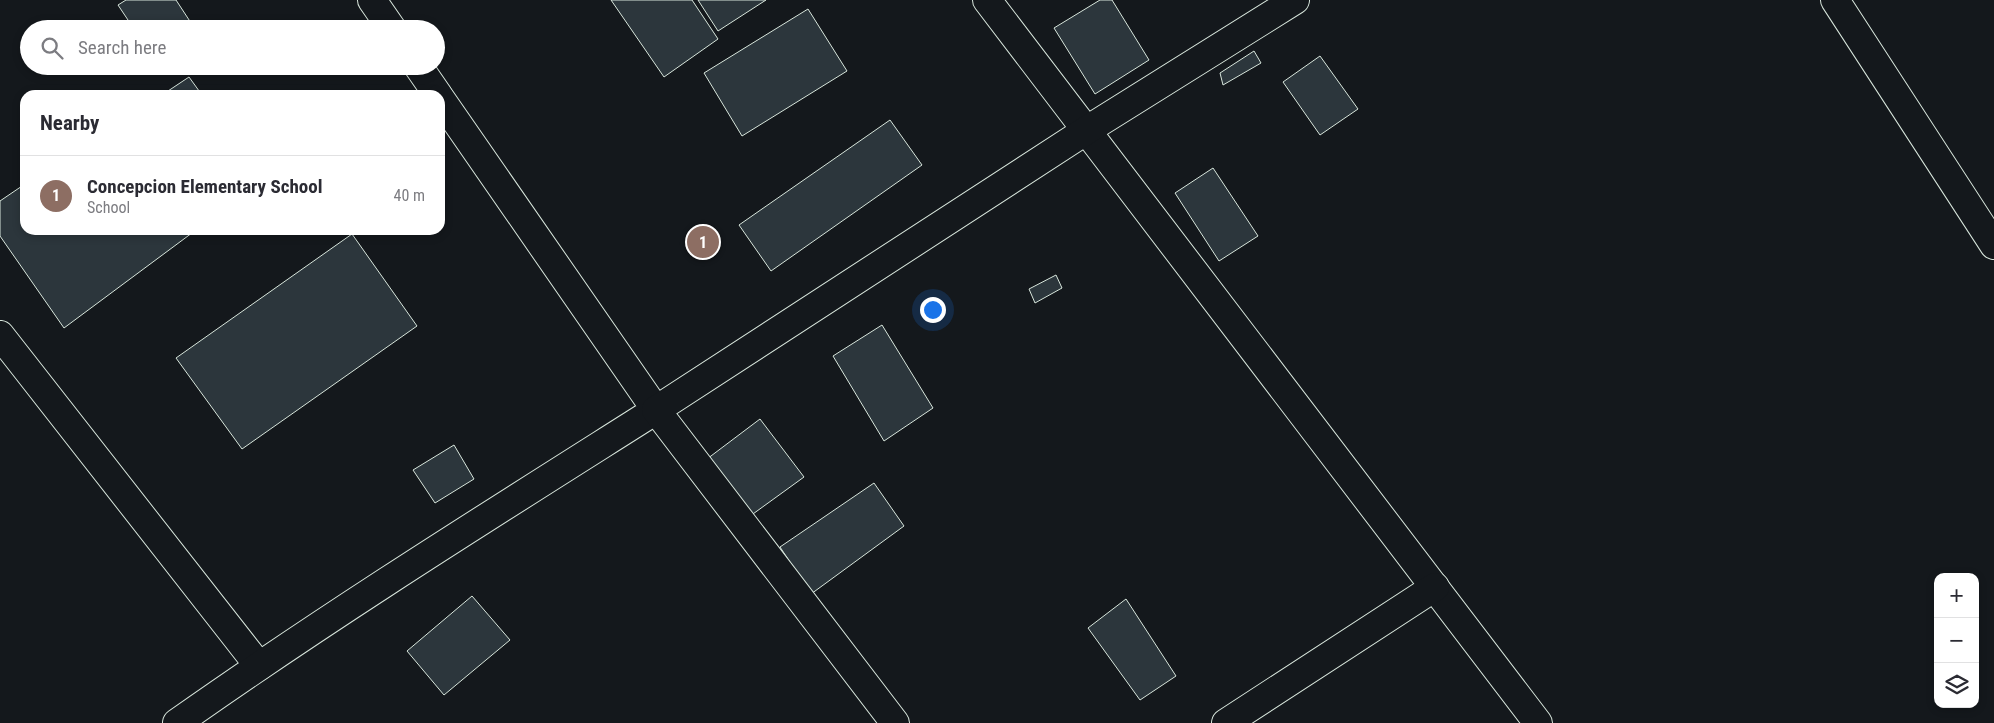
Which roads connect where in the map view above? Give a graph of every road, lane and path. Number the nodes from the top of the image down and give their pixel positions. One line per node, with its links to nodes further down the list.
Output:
1 (372, 0): 5 (street)
2 (987, 0): 9 (street)
3 (1295, 0): 9 (street)
4 (1835, 0): 10 (street)
5 (386, 20)
6 (424, 75): 7 (street)
7 (435, 90)
8 (445, 105): 12 (street)
9 (1087, 130): 12 (street); 13 (street)
10 (1994, 245)
11 (0, 335): 14 (street)
12 (656, 410): 14 (street); 16 (street)
13 (1435, 587): 17 (street); 18 (street)
14 (259, 666): 15 (street)
15 (177, 723)
16 (895, 723)
17 (1226, 723)
18 (1538, 723)

